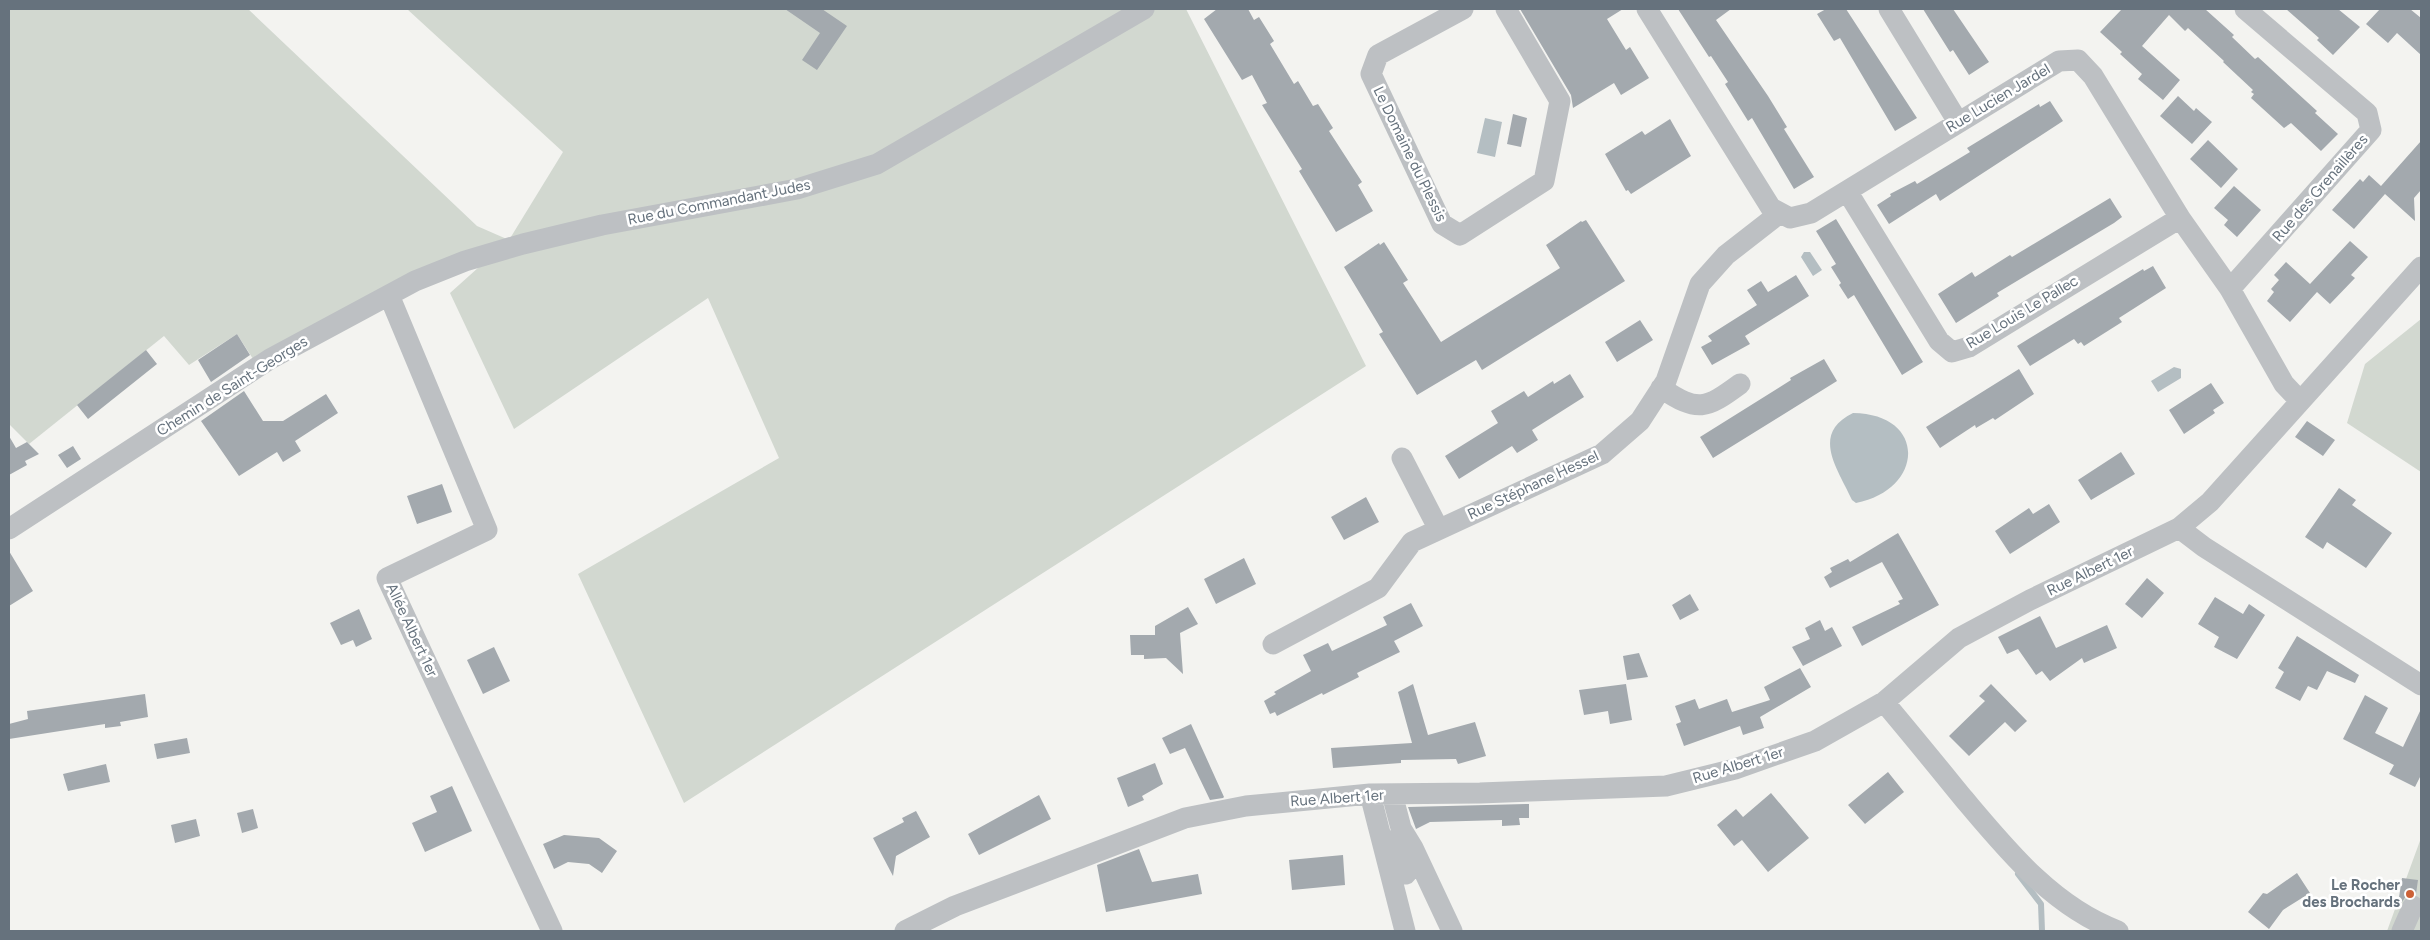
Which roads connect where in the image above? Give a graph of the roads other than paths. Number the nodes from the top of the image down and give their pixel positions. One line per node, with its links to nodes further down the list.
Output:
1 (1144, 9): 11 (street, Rue du Commandant Judes)
2 (1463, 9): 3 (street, Le Domaine du Plessis)
3 (1506, 9)
4 (1647, 9): 9 (street)
5 (1889, 9): 7 (street)
6 (2245, 9): 13 (street, Rue des Grenaillères)
7 (1958, 122): 8 (street, Rue Lucien Jardel); 10 (street, Rue Lucien Jardel)
8 (1847, 191): 9 (street, Rue Lucien Jardel); 10 (street, Rue Louis Le Pallec)
9 (1780, 213): 16 (street, Rue Stéphane Hessel)
10 (2180, 218): 13 (street, Rue Lucien Jardel)
11 (465, 261): 14 (street, Chemin de Saint-Georges)
12 (2421, 267): 17 (street, Rue Albert 1er)
13 (2230, 290): 17 (street, Rue Lucien Jardel)
14 (389, 295): 21 (street, Chemin de Saint-Georges); 29 (street, Allée Albert 1er)
15 (1740, 384): 16 (street)
16 (1661, 388): 19 (street, Rue Stéphane Hessel)
17 (2300, 401): 20 (street, Rue Albert 1er)
18 (1402, 458): 19 (street)
19 (1438, 528): 22 (street, Rue Stéphane Hessel)
20 (2178, 528): 23 (street); 24 (street, Rue Albert 1er)
21 (9, 529)
22 (1273, 644)
23 (2421, 685)
24 (1884, 702): 26 (street, Rue Albert 1er); 34 (street)
25 (1370, 794): 26 (street, Rue Albert 1er); 30 (street, Rue Albert 1er); 31 (street)
26 (1392, 794): 27 (street)
27 (1401, 828): 32 (street); 33 (street)
28 (2413, 906): 35 (street)
29 (552, 931)
30 (905, 931)
31 (1405, 931)
32 (1420, 931)
33 (1452, 931)
34 (2118, 931)
35 (2402, 931)

